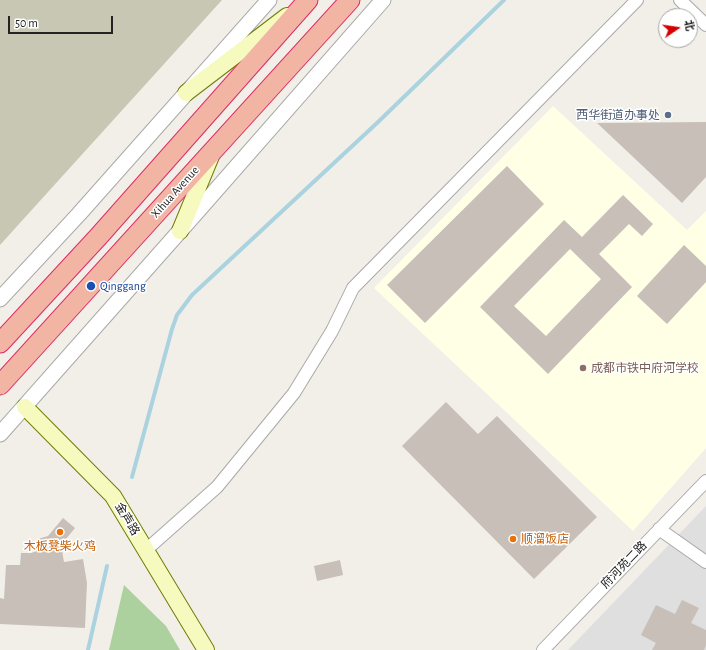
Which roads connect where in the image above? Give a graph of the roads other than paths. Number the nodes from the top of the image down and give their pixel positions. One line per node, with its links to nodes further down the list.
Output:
1 (269, 0): 9 (street)
2 (307, 0): 9 (main road); 13 (highway)
3 (350, 0): 10 (highway, Xihua Avenue)
4 (383, 0): 11 (street)
5 (638, 0): 19 (street)
6 (680, 0): 7 (street)
7 (693, 4): 8 (street)
8 (706, 25)
9 (186, 93): 12 (street)
10 (213, 151): 11 (main road); 14 (highway, Xihua Avenue)
11 (180, 231): 15 (street)
12 (0, 299)
13 (0, 343)
14 (0, 385)
15 (25, 407): 16 (street); 19 (main road, 金声路)
16 (0, 434)
17 (706, 481): 18 (street, 府河苑二路)
18 (659, 530): 20 (street); 22 (street, 府河苑二路)
19 (146, 550): 21 (main road, 金声路)
20 (706, 562)
21 (206, 650)
22 (543, 650)

